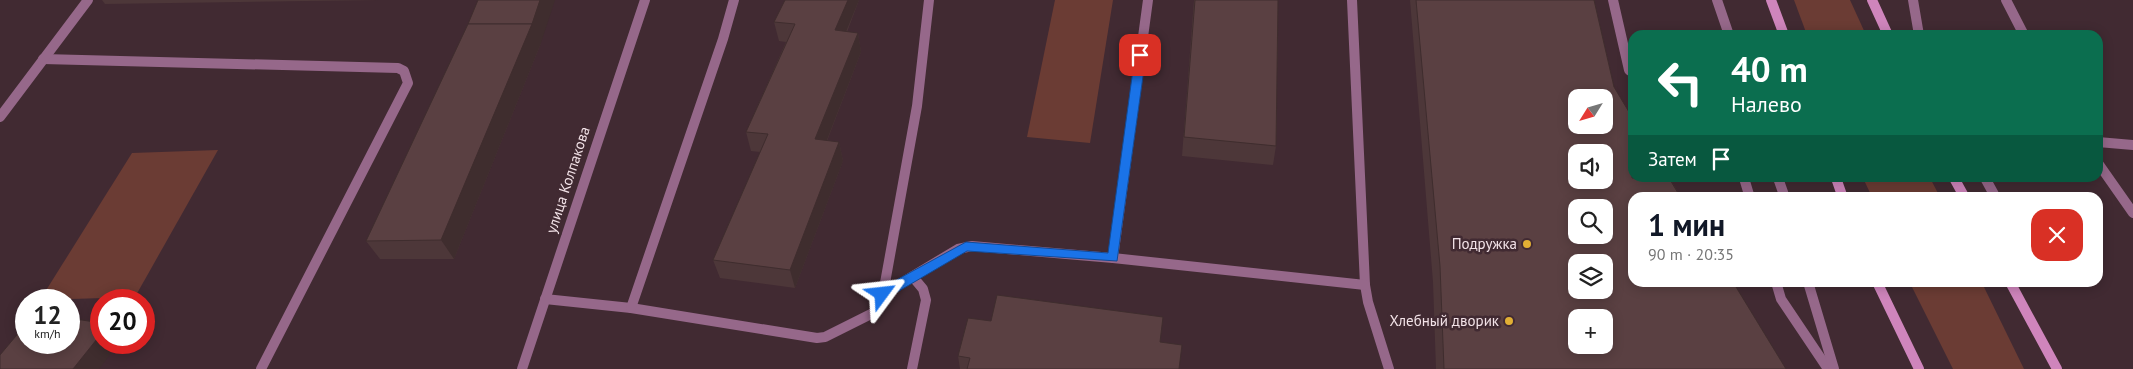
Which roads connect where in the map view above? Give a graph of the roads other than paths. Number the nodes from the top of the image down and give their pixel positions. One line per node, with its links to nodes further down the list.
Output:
1 (88, 0): 18 (street)
2 (644, 0): 33 (street, улица Колпакова)
3 (734, 0): 34 (street)
4 (929, 0): 32 (street)
5 (1148, 0): 25 (street)
6 (1352, 0): 27 (street)
7 (1613, 0): 19 (street)
8 (1717, 0): 13 (street)
9 (1771, 0): 14 (main road)
10 (1872, 0): 15 (main road)
11 (1913, 0): 16 (street)
12 (2006, 0): 17 (street)
13 (1727, 30)
14 (1782, 30)
15 (1886, 30)
16 (1918, 30)
17 (2021, 30)
18 (43, 59): 20 (street); 35 (street)
19 (1628, 62)
20 (0, 117)
21 (2103, 142): 22 (street)
22 (2133, 145)
23 (2103, 170): 24 (street)
24 (2133, 213)
25 (1113, 258): 26 (street); 27 (street)
26 (913, 277): 32 (street); 37 (street)
27 (1365, 284): 38 (street)
28 (1777, 287): 39 (street)
29 (1809, 287): 40 (street)
30 (1880, 287): 41 (main road)
31 (2013, 287): 42 (main road)
32 (882, 294): 34 (street)
33 (545, 299): 34 (street); 36 (street, улица Колпакова)
34 (631, 308)
35 (262, 369)
36 (522, 369)
37 (912, 369)
38 (1389, 369)
39 (1828, 369)
40 (1834, 369)
41 (1919, 369)
42 (2057, 369)

